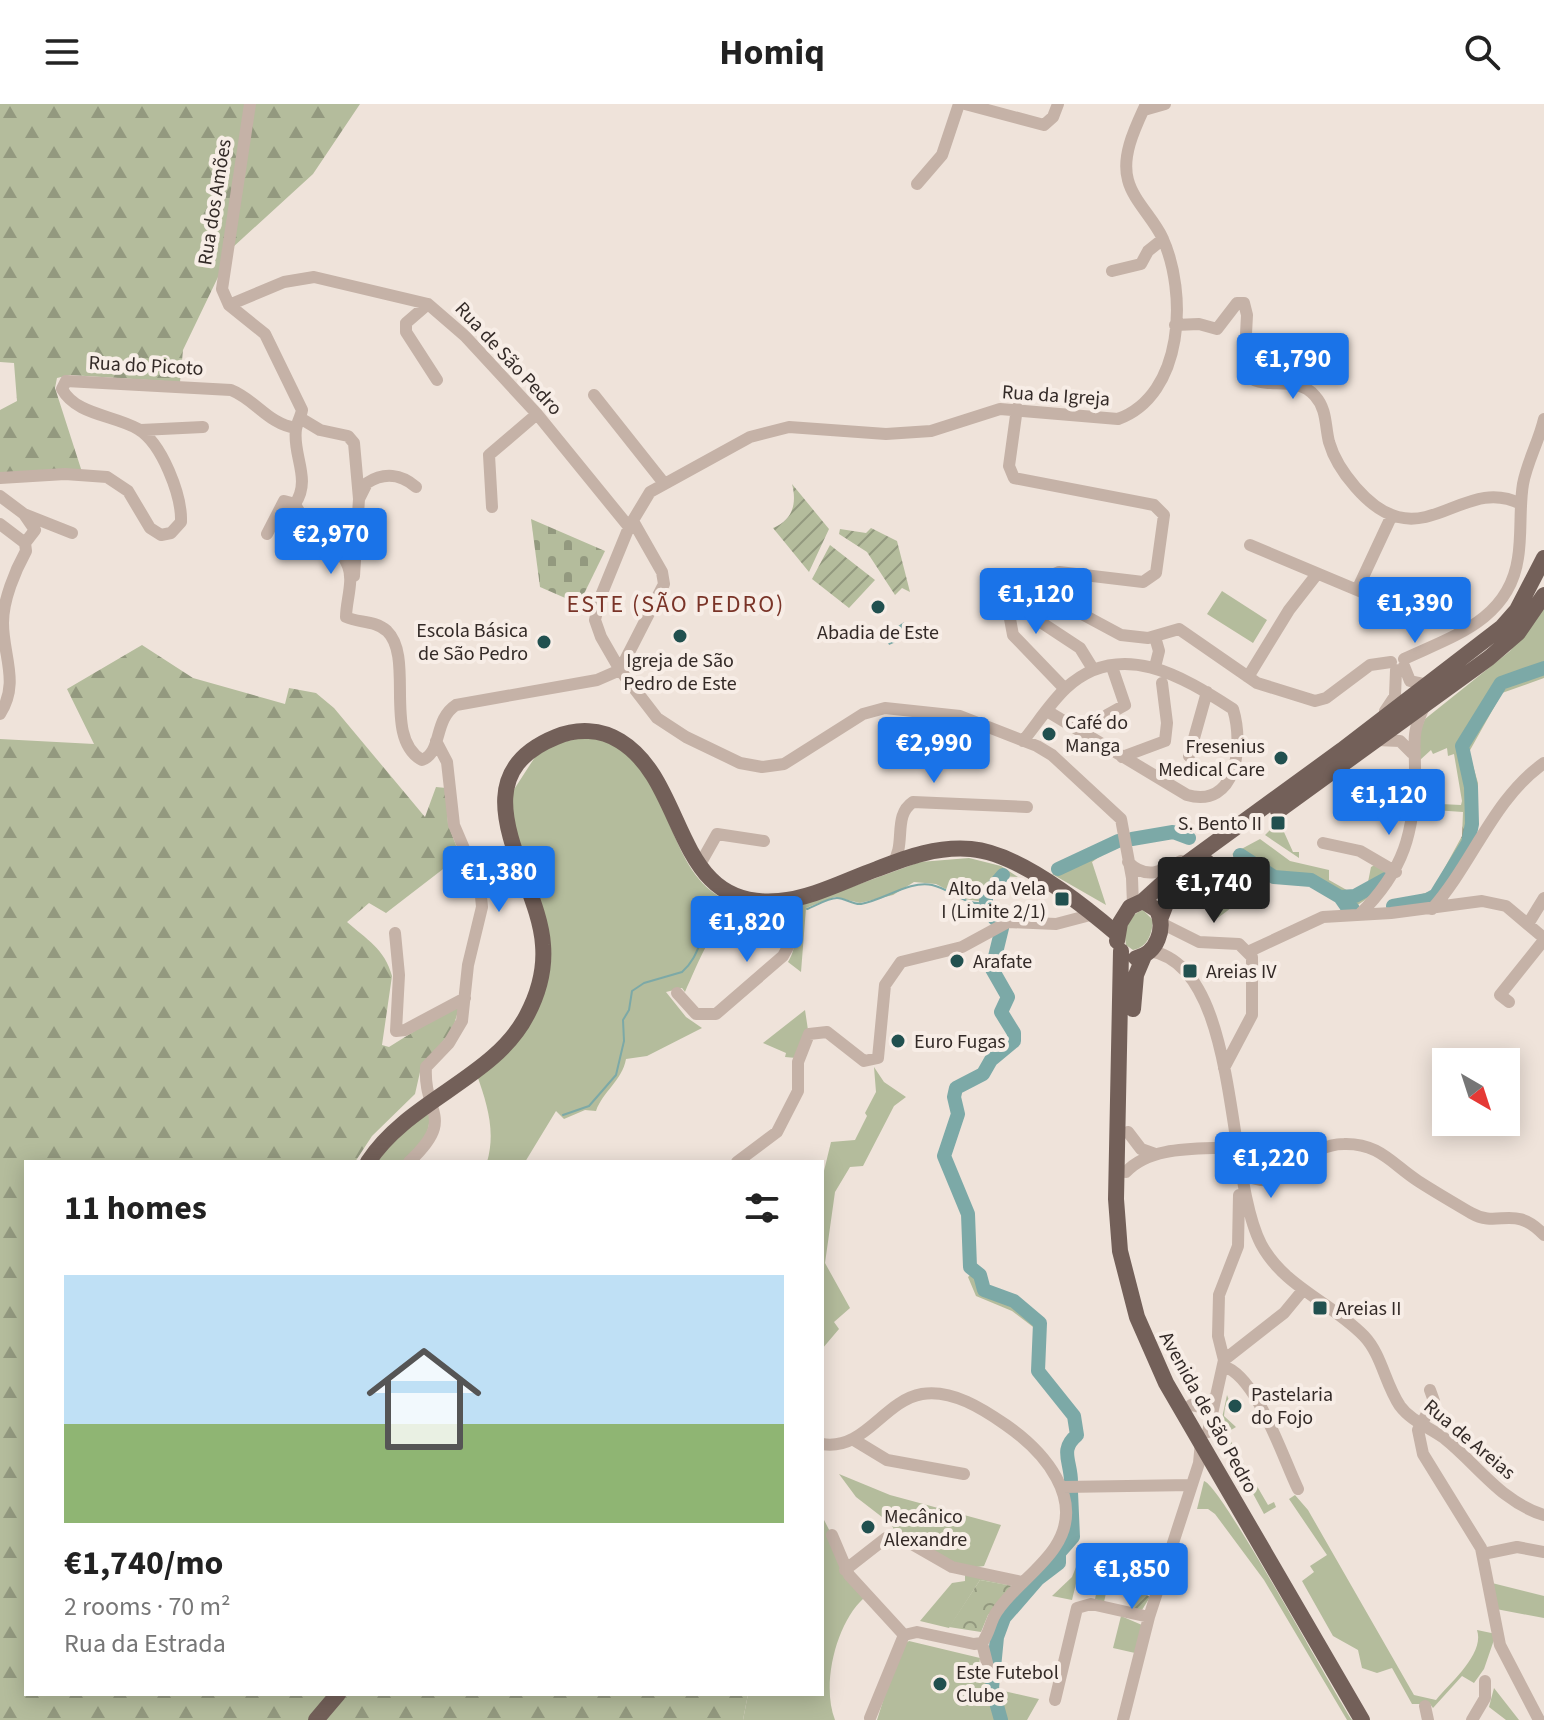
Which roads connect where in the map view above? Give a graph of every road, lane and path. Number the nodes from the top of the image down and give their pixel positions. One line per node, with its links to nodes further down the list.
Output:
1 (250, 104): 11 (street, Rua dos Amões)
2 (959, 104): 7 (street)
3 (965, 104): 4 (street)
4 (1058, 104)
5 (1165, 104): 6 (street)
6 (1145, 107): 8 (street, Rua da Igreja)
7 (917, 184)
8 (1163, 239): 9 (street); 12 (street, Rua da Igreja)
9 (1112, 271)
10 (428, 304): 11 (street, Rua de São Pedro); 13 (street); 16 (street, Rua de São Pedro)
11 (229, 305): 18 (street)
12 (1175, 325): 15 (street, Rua da Igreja); 32 (street)
13 (437, 380)
14 (594, 395): 23 (street)
15 (1017, 408): 23 (street, Rua da Igreja); 51 (street)
16 (537, 414): 30 (street); 34 (street, Rua de São Pedro)
17 (1544, 419): 22 (street)
18 (298, 423): 20 (street, Rua do Picoto); 27 (street); 28 (street)
19 (203, 427): 20 (street)
20 (141, 430): 21 (street)
21 (0, 478)
22 (1523, 481): 25 (street); 29 (street)
23 (663, 482): 34 (street, Rua da Igreja)
24 (416, 487): 27 (street)
25 (1490, 495): 29 (street); 32 (street)
26 (0, 496): 31 (street)
27 (359, 499): 46 (street)
28 (295, 504): 36 (street); 46 (street)
29 (1521, 504): 48 (street)
30 (492, 507)
31 (24, 514): 35 (street); 37 (street)
32 (1392, 515): 42 (street)
33 (0, 524): 37 (street)
34 (631, 524): 52 (street, Rua da Igreja); 52 (street, Rua de São Pedro)
35 (72, 533)
36 (267, 534)
37 (25, 543): 60 (street)
38 (1250, 545): 40 (street)
39 (1544, 558): 55 (main road)
40 (1317, 574): 42 (street); 53 (street)
41 (1021, 579): 56 (street)
42 (1357, 590): 43 (street)
43 (1442, 590)
44 (1544, 595): 58 (main road)
45 (1054, 599): 47 (street)
46 (362, 620): 63 (street)
47 (1155, 637): 50 (street); 53 (street)
48 (1399, 664): 53 (street); 55 (street); 62 (street)
49 (1112, 667): 50 (street); 51 (street); 61 (street)
50 (1155, 667): 57 (street)
51 (1093, 669): 56 (street)
52 (620, 670): 63 (street); 64 (street, Rua da Igreja)
53 (1248, 677)
54 (1162, 683): 67 (street)
55 (1429, 685): 62 (main road)
56 (1065, 689): 59 (street)
57 (1207, 692): 66 (street); 67 (street)
58 (1425, 705): 62 (main road); 65 (street)
59 (1047, 711): 64 (street); 67 (street)
60 (0, 714)
61 (1107, 715)
62 (1376, 732): 65 (street); 71 (main road); 85 (main road, Avenida de São Pedro)
63 (436, 741): 95 (street)
64 (1023, 741): 74 (street, Rua da Igreja)
65 (1412, 753): 76 (street)
66 (1189, 756)
67 (1122, 757)
68 (1544, 763): 77 (street)
69 (1027, 807): 73 (street)
70 (764, 841): 75 (street)
71 (1215, 842): 74 (street); 81 (main road)
72 (1323, 843): 76 (street)
73 (906, 853): 79 (main road); 83 (main road)
74 (1128, 862): 81 (street, Rua da Igreja)
75 (699, 866): 79 (main road); 98 (main road)
76 (1396, 872): 84 (street)
77 (1449, 890): 80 (street); 82 (street)
78 (1544, 898): 86 (street)
79 (791, 899): 94 (street)
80 (1454, 905): 82 (street); 86 (street)
81 (1134, 906): 83 (main road); 85 (main road); 88 (main road)
82 (1432, 909): 84 (street)
83 (1100, 913): 88 (main road); 104 (street)
84 (1359, 915): 91 (street)
85 (1161, 923): 91 (street); 92 (main road, Avenida de São Pedro); 93 (street, Rua de Areias)
86 (1528, 924): 89 (street)
87 (395, 933): 95 (street)
88 (1117, 934): 90 (main road, Avenida de São Pedro)
89 (1544, 939): 96 (street)
90 (1121, 951): 92 (main road); 115 (main road, Avenida de São Pedro)
91 (1250, 951): 97 (street)
92 (1147, 954): 93 (street); 99 (main road, Avenida de São Pedro)
93 (1181, 966): 97 (street, Rua de Areias)
94 (677, 993)
95 (465, 998): 98 (street)
96 (1509, 1002)
97 (1224, 1068): 100 (street, Rua de Areias)
98 (432, 1098): 102 (main road); 103 (street)
99 (1128, 1132): 101 (street); 105 (main road, Avenida de São Pedro)
100 (1237, 1147): 101 (street); 106 (street, Rua de Areias)
101 (1155, 1154): 105 (street)
102 (370, 1160)
103 (411, 1160)
104 (740, 1160)
105 (1126, 1172): 113 (main road, Avenida de São Pedro)
106 (1240, 1173): 107 (street, Rua de Areias); 108 (street)
107 (1242, 1188): 109 (street, Rua de Areias); 110 (street)
108 (1544, 1235)
109 (1303, 1290): 110 (street); 114 (street, Rua de Areias)
110 (1223, 1363): 112 (street); 122 (street)
111 (1430, 1390): 114 (street)
112 (1215, 1395): 113 (street); 115 (street)
113 (1191, 1405): 115 (main road, Avenida de São Pedro)
114 (1420, 1423): 123 (street, Rua de Areias); 126 (street)
115 (1204, 1437): 119 (street); 120 (main road, Avenida de São Pedro); 141 (main road, Avenida de São Pedro)
116 (854, 1440): 117 (street); 118 (street); 121 (street)
117 (824, 1444)
118 (964, 1474)
119 (1192, 1482): 120 (street); 121 (street); 129 (street)
120 (1224, 1482): 140 (main road, Avenida de São Pedro)
121 (1063, 1487): 128 (street)
122 (1298, 1489)
123 (1544, 1515)
124 (832, 1535): 127 (street)
125 (1544, 1552): 126 (street)
126 (1483, 1554): 144 (street)
127 (845, 1570): 128 (street); 130 (street)
128 (1022, 1582): 131 (street)
129 (1149, 1617): 135 (street); 139 (street)
130 (904, 1635): 131 (street); 137 (street)
131 (982, 1643): 132 (street)
132 (988, 1667)
133 (1485, 1681): 143 (street)
134 (336, 1696): 138 (main road)
135 (1055, 1700)
136 (1425, 1706): 142 (street)
137 (870, 1718)
138 (316, 1720)
139 (1123, 1720)
140 (1362, 1720)
141 (1375, 1720)
142 (1428, 1720)
143 (1472, 1720)
144 (1539, 1720)

